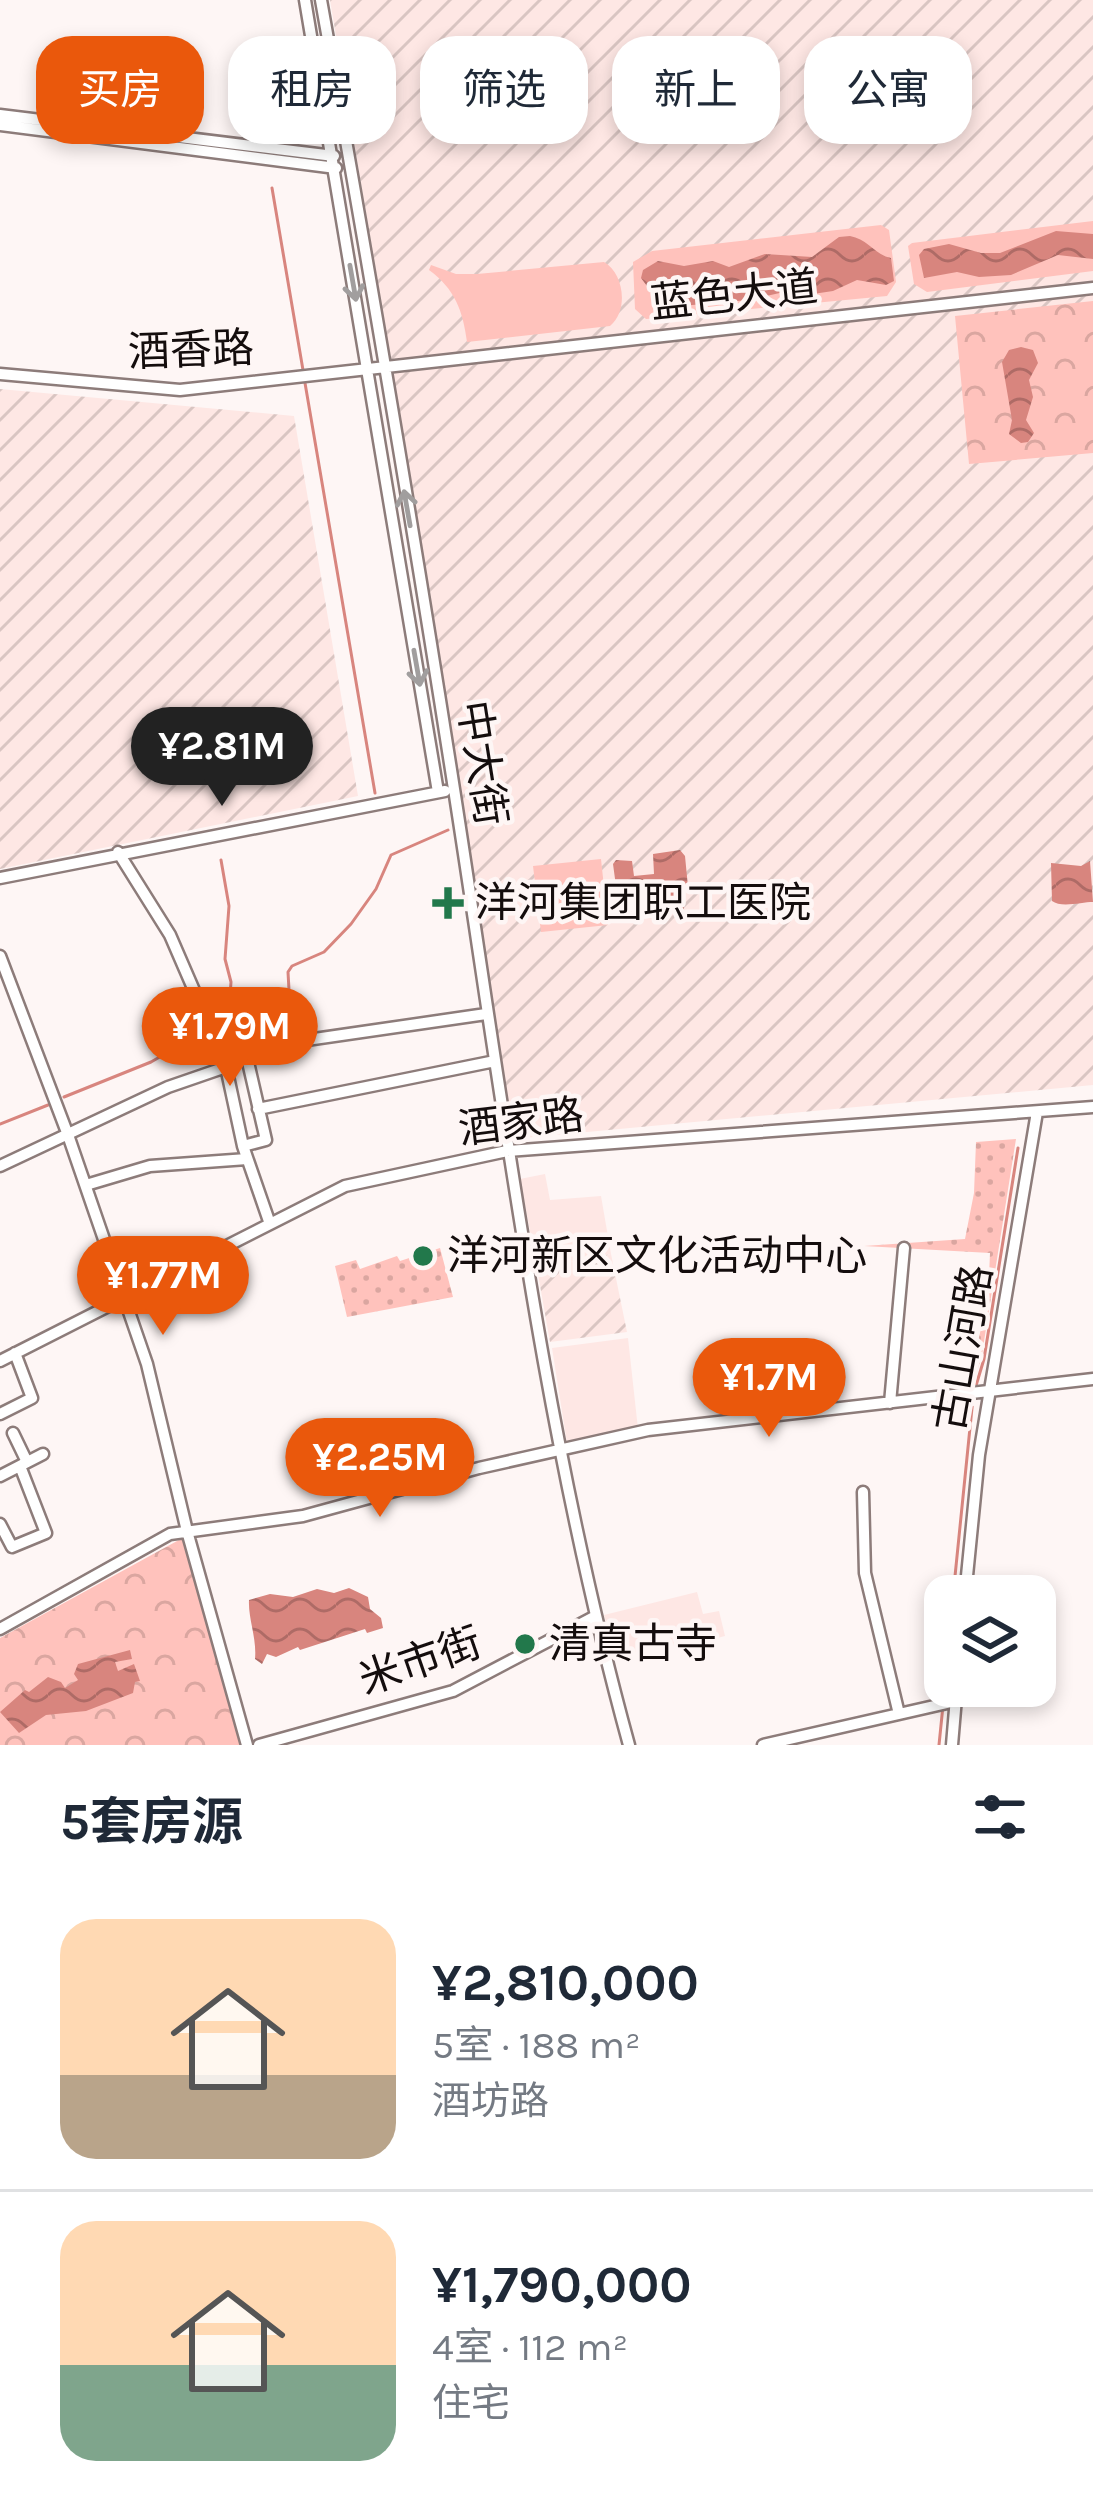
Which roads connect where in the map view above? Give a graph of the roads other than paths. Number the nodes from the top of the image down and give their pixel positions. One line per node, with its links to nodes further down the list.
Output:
1 (305, 0): 5 (street, 中大街)
2 (321, 0): 6 (street, 中大街)
3 (0, 115): 5 (street)
4 (0, 125): 5 (street)
5 (332, 162): 6 (street); 9 (street, 中大街, one-way to 9)
6 (351, 164): 8 (street, 中大街)
7 (1093, 288): 8 (street, 蓝色大道)
8 (383, 366): 9 (street, 酒香路); 11 (street, 中大街, one-way to 8)
9 (367, 368): 10 (street, 酒香路); 12 (street, 中大街, one-way to 12)
10 (0, 374)
11 (454, 789): 12 (street); 16 (street, 中大街)
12 (438, 792): 13 (street)
13 (118, 852): 14 (street); 18 (street)
14 (0, 878)
15 (0, 956): 22 (street)
16 (486, 1014): 17 (street, 中大街); 20 (street)
17 (495, 1060): 20 (street); 24 (street, 中大街)
18 (226, 1067): 22 (street); 23 (street)
19 (1093, 1107): 21 (street, 酒家路)
20 (258, 1109): 23 (street)
21 (1036, 1112): 24 (street, 酒家路); 34 (street, 古山河路)
22 (68, 1135): 26 (street); 27 (street)
23 (243, 1146): 25 (street)
24 (507, 1151): 28 (street, 酒家路); 38 (street, 中大街)
25 (247, 1160): 27 (street); 28 (street)
26 (0, 1166)
27 (86, 1185): 30 (street)
28 (270, 1224): 30 (street, 酒家路)
29 (904, 1248): 35 (street)
30 (124, 1295): 31 (street, 酒家路); 44 (street)
31 (15, 1353): 32 (street, 酒家路); 36 (street)
32 (0, 1361)
33 (1093, 1379): 34 (street)
34 (981, 1390): 35 (street); 45 (street, 古山河路)
35 (890, 1402): 38 (street)
36 (0, 1414)
37 (13, 1433): 40 (street)
38 (562, 1448): 44 (street); 46 (street, 中大街)
39 (43, 1454): 40 (street)
40 (23, 1464): 41 (street); 43 (street)
41 (0, 1476)
42 (863, 1492): 50 (street)
43 (0, 1524)
44 (187, 1531): 47 (street); 51 (street)
45 (967, 1575)
46 (594, 1617): 52 (street, 米市街); 53 (street, 中大街)
47 (0, 1629)
48 (930, 1707): 50 (street)
49 (947, 1707): 55 (street)
50 (899, 1714): 54 (street)
51 (247, 1745)
52 (259, 1745)
53 (629, 1745)
54 (764, 1745)
55 (952, 1745)

